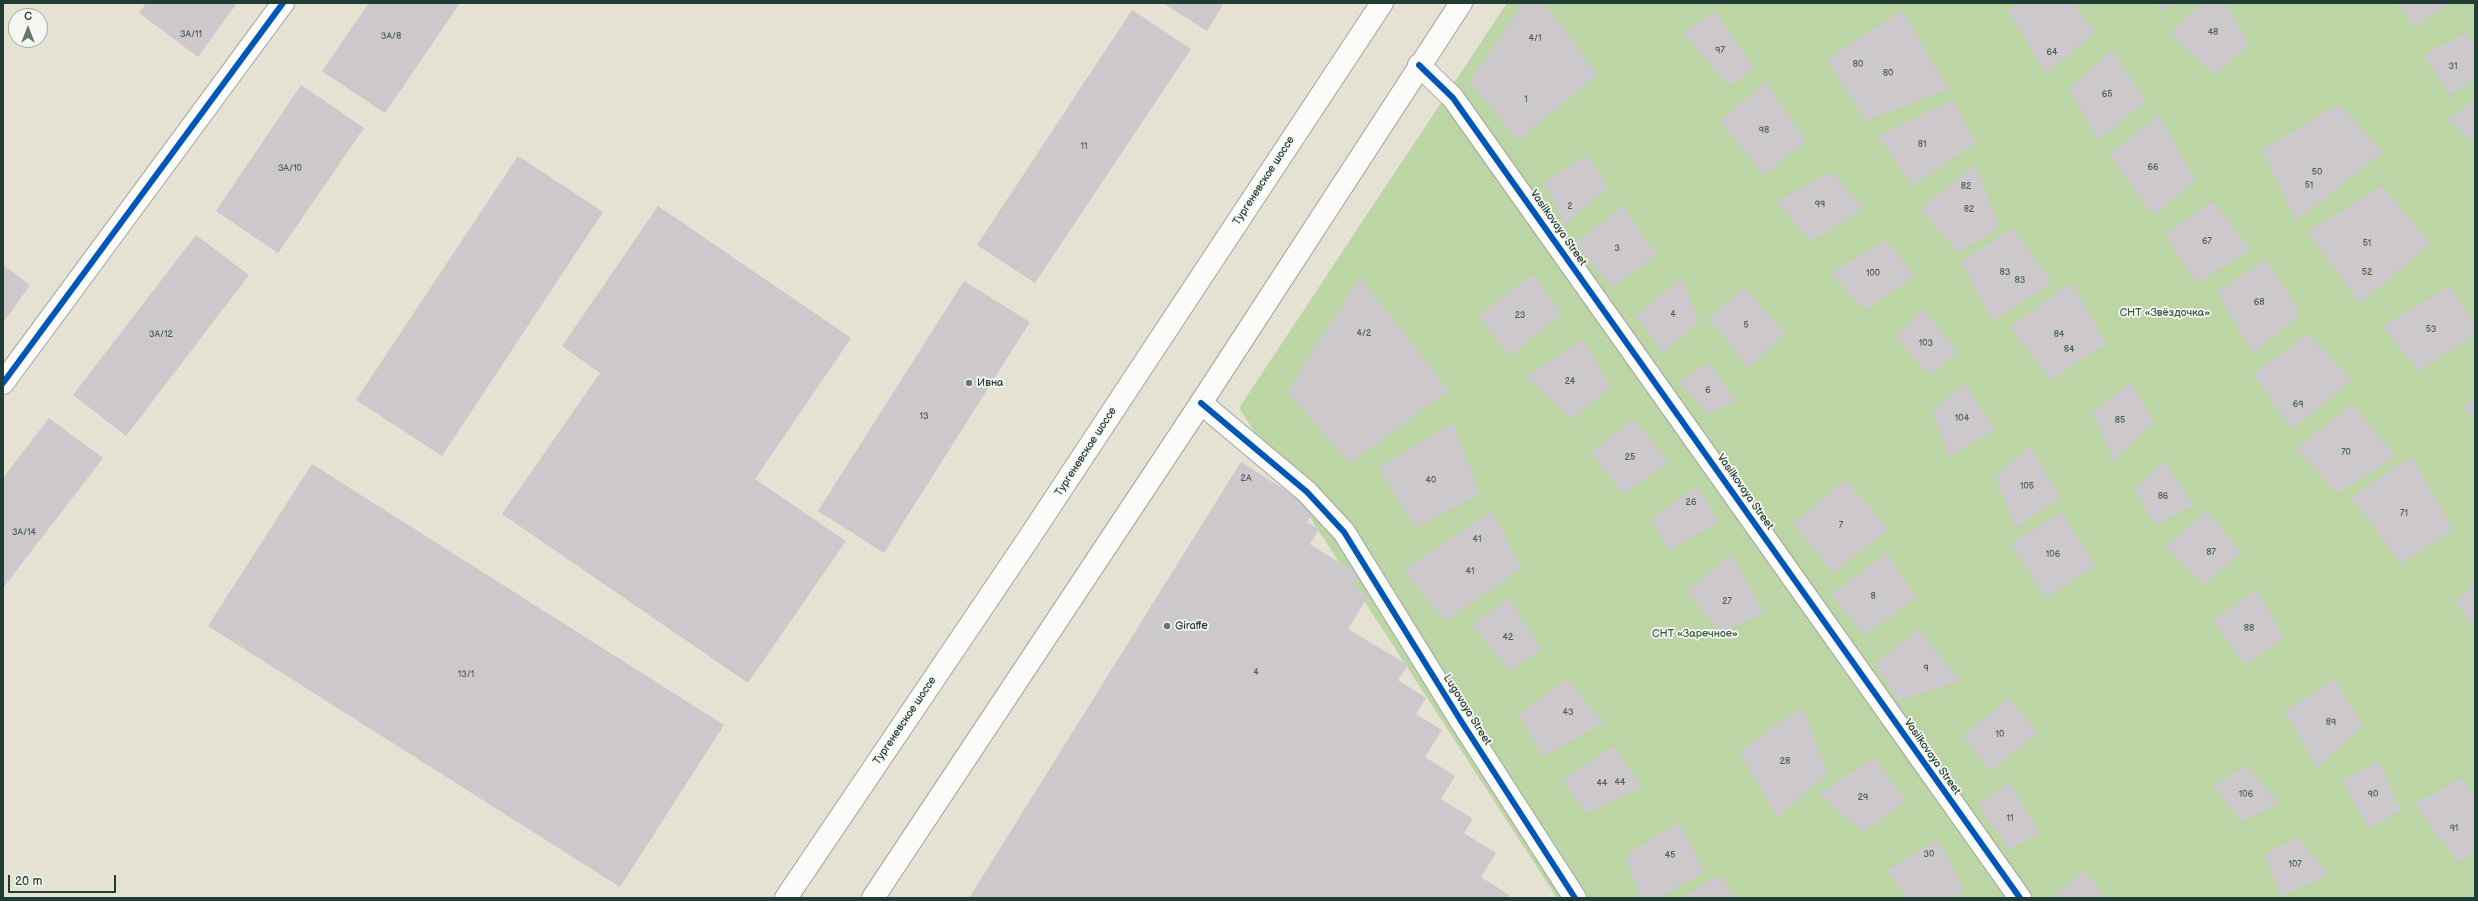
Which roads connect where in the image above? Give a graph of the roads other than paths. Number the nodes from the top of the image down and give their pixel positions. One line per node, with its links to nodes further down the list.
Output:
1 (283, 3): 5 (main road)
2 (1382, 3): 7 (main road, Тургеневское шоссе)
3 (1461, 3): 4 (main road)
4 (1420, 66): 6 (main road); 10 (main road, Vasilkovaya Street)
5 (3, 383)
6 (1201, 402): 8 (main road); 9 (main road, Lugovaya Street)
7 (786, 898)
8 (873, 898)
9 (1575, 898)
10 (2020, 898)

